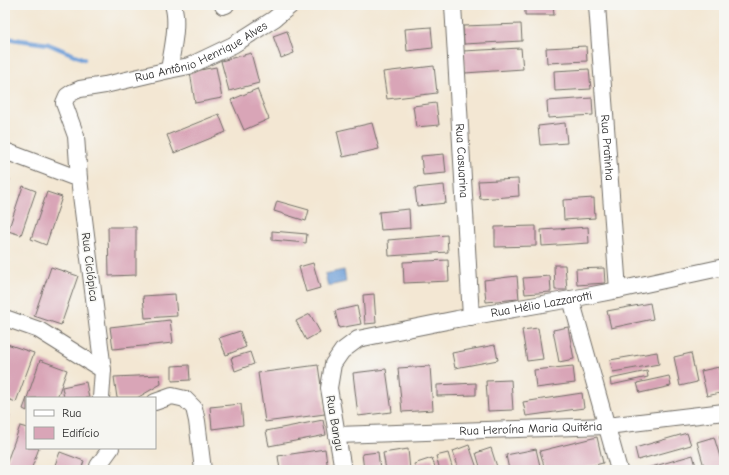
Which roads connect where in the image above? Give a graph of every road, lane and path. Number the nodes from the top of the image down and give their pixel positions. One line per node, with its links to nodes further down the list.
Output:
1 (173, 5): 5 (street)
2 (291, 5): 5 (street, Rua Antônio Henrique Alves)
3 (453, 5): 12 (street, Rua Casuarina)
4 (597, 5): 10 (street, Rua Pratinha)
5 (169, 70): 6 (street, Rua Antônio Henrique Alves)
6 (76, 136): 8 (street, Rua Ciclópica)
7 (5, 151): 8 (street)
8 (79, 179): 15 (street, Rua Ciclópica)
9 (724, 267): 10 (street, Rua Hélio Lazzarotti)
10 (618, 290): 11 (street, Rua Hélio Lazzarotti)
11 (571, 300): 12 (street, Rua Hélio Lazzarotti); 19 (street)
12 (471, 317): 14 (street, Rua Hélio Lazzarotti)
13 (5, 318): 15 (street)
14 (358, 339): 20 (street, Rua Bangu)
15 (103, 370): 16 (street, Rua Ciclópica)
16 (101, 397)
17 (156, 402): 24 (street)
18 (724, 412): 19 (street, Rua Heroína Maria Quitéria)
19 (607, 426): 20 (street, Rua Heroína Maria Quitéria); 26 (street)
20 (337, 435): 25 (street, Rua Bangu)
21 (99, 449): 23 (street)
22 (110, 449): 23 (street)
23 (97, 468)
24 (203, 470)
25 (344, 470)
26 (619, 470)

